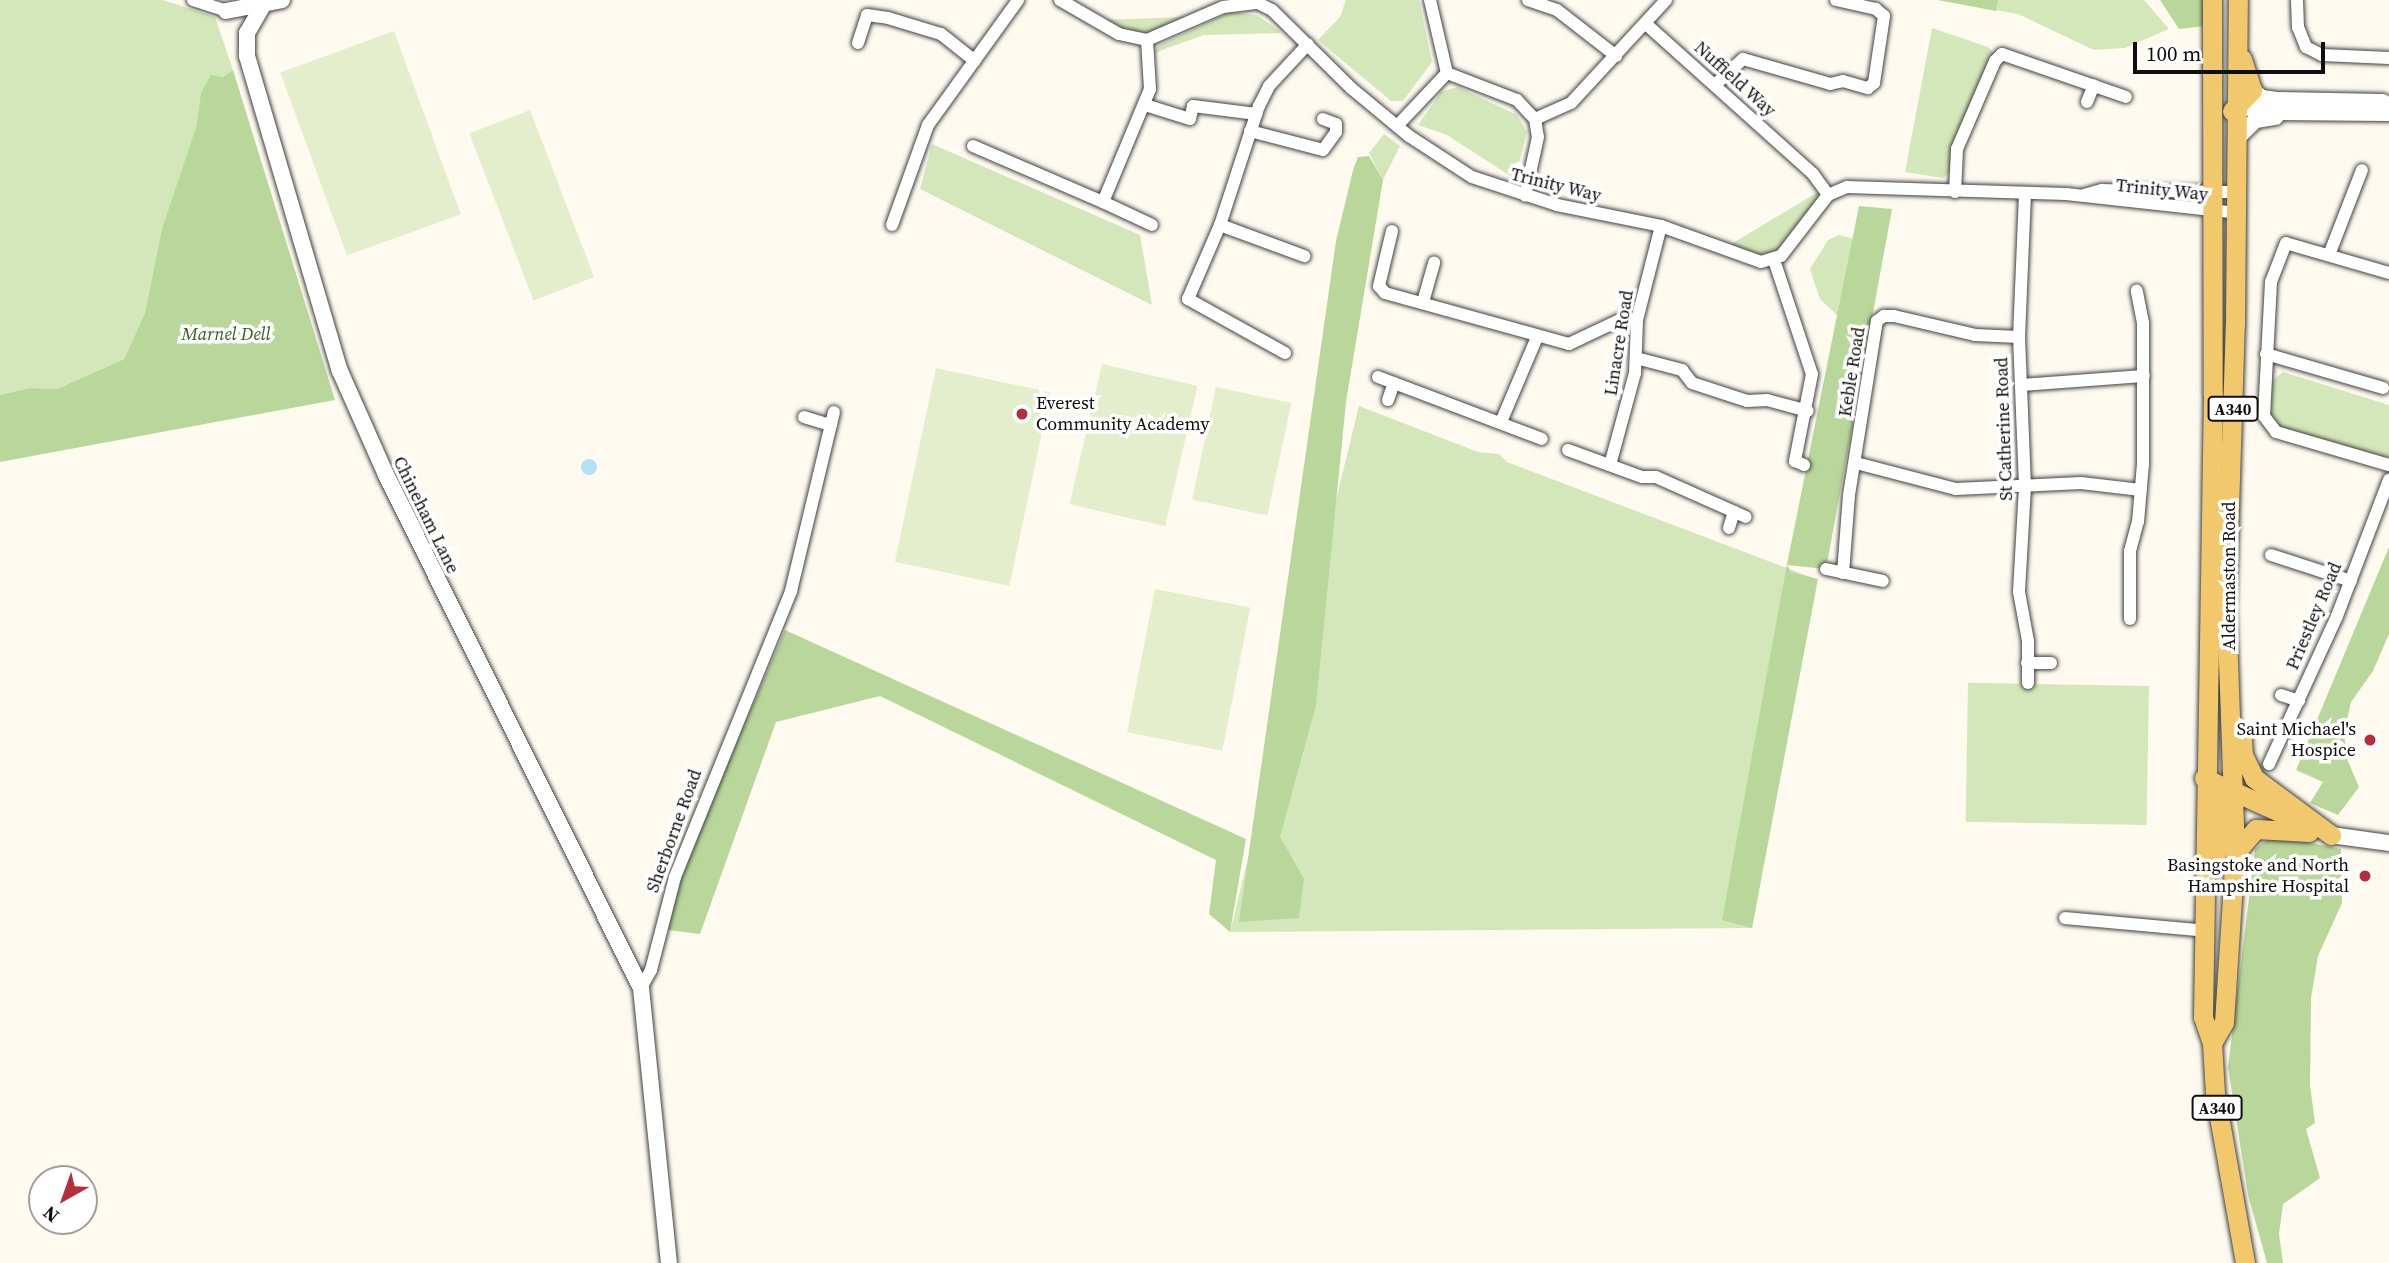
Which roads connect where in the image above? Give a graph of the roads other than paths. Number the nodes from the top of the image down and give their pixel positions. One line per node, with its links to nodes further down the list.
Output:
1 (193, 0): 14 (street)
2 (282, 0): 13 (street)
3 (1018, 0): 22 (street)
4 (1060, 0): 17 (street)
5 (1430, 0): 23 (street)
6 (1528, 0): 20 (street)
7 (1666, 0): 15 (street)
8 (1836, 0): 24 (street)
9 (2213, 0): 26 (main road, Aldermaston Road / A340)
10 (2238, 0): 27 (main road, Aldermaston Road / A340); 32 (main road, Aldermaston Road / A340)
11 (2297, 0): 21 (street)
12 (1248, 1): 17 (street, Trinity Way); 19 (street, Trinity Way)
13 (262, 7): 14 (street); 16 (street)
14 (233, 11): 16 (street, Chineham Lane)
15 (1646, 24): 20 (street); 24 (street, Nuffield Way)
16 (247, 33): 113 (street, Chineham Lane)
17 (1147, 40): 31 (street)
18 (858, 43): 22 (street)
19 (1308, 44): 35 (street); 38 (street, Trinity Way)
20 (1616, 55): 37 (street)
21 (2389, 58)
22 (975, 61): 53 (street)
23 (1447, 73): 37 (street); 38 (street)
24 (1716, 84): 47 (street, Nuffield Way)
25 (2094, 85): 28 (street); 29 (street); 44 (street)
26 (2212, 89): 32 (main road); 43 (main road, Aldermaston Road / A340)
27 (2252, 90): 30 (street); 32 (main road, Aldermaston Road / A340)
28 (2126, 97)
29 (2087, 102)
30 (2389, 102)
31 (1145, 105): 35 (street); 50 (street)
32 (2236, 106): 33 (street); 40 (main road, Aldermaston Road / A340); 43 (main road, Aldermaston Road / A340)
33 (2334, 113): 34 (street); 40 (street)
34 (2389, 113)
35 (1255, 114): 39 (street)
36 (1323, 118): 39 (street)
37 (1535, 120): 49 (street)
38 (1397, 126): 49 (street, Trinity Way)
39 (1250, 131): 55 (street)
40 (2236, 139): 45 (main road, Aldermaston Road / A340)
41 (973, 146): 50 (street)
42 (2362, 170): 58 (street)
43 (2210, 191): 45 (street, Trinity Way); 48 (street, Trinity Way); 52 (main road, Aldermaston Road / A340)
44 (1955, 192): 46 (street, Trinity Way); 47 (street, Trinity Way)
45 (2236, 192): 51 (main road, Aldermaston Road / A340)
46 (2025, 194): 48 (street, Trinity Way); 67 (street, St Catherine Road)
47 (1828, 195): 60 (street)
48 (2084, 195): 52 (street, Trinity Way)
49 (1525, 196): 56 (street, Trinity Way)
50 (1102, 202): 54 (street)
51 (2236, 213): 52 (street, Trinity Way); 95 (main road, Aldermaston Road / A340)
52 (2211, 214): 103 (main road, Aldermaston Road / A340)
53 (892, 225)
54 (1152, 225)
55 (1220, 225): 59 (street); 68 (street)
56 (1661, 226): 60 (street, Trinity Way); 65 (street, Linacre Road)
57 (1392, 231): 64 (street)
58 (2329, 255): 62 (street); 69 (street)
59 (1304, 256)
60 (1774, 260): 77 (street)
61 (1433, 263): 64 (street)
62 (2389, 273)
63 (2137, 291): 71 (street)
64 (1423, 302): 66 (street)
65 (1637, 320): 66 (street); 70 (street, Linacre Road)
66 (1536, 337): 79 (street)
67 (2019, 337): 74 (street, St Catherine Road); 82 (street, Keble Road)
68 (1285, 354)
69 (2266, 354): 75 (street); 84 (street)
70 (1636, 358): 77 (street); 85 (street, Linacre Road)
71 (2144, 376): 74 (street); 88 (street)
72 (1378, 377): 73 (street)
73 (1394, 383): 76 (street); 79 (street)
74 (2021, 385): 87 (street, St Catherine Road)
75 (2383, 388)
76 (1388, 400)
77 (1808, 411): 83 (street)
78 (804, 417): 113 (street, Sherborne Road)
79 (1501, 422): 80 (street)
80 (1542, 439)
81 (1568, 450): 85 (street)
82 (1856, 463): 87 (street); 92 (street, Keble Road)
83 (1804, 465)
84 (2389, 465)
85 (1610, 466): 89 (street)
86 (2389, 480): 94 (street, Priestley Road)
87 (2025, 487): 88 (street); 97 (street, St Catherine Road)
88 (2141, 490): 96 (street)
89 (1729, 528)
90 (2272, 555): 94 (street)
91 (1826, 569): 92 (street)
92 (1843, 573): 93 (street)
93 (1884, 581)
94 (2351, 581): 101 (street, Priestley Road)
95 (2226, 605): 104 (main road, A340); 105 (main road, Aldermaston Road / A340)
96 (2130, 619)
97 (2028, 663): 98 (street); 99 (street, St Catherine Road)
98 (2051, 663)
99 (2028, 683)
100 (2281, 695): 101 (street)
101 (2299, 701): 102 (street, Priestley Road)
102 (2269, 764)
103 (2204, 778): 105 (main road); 109 (main road, Aldermaston Road / A340)
104 (2254, 778): 105 (main road); 106 (main road)
105 (2234, 789): 106 (main road); 108 (main road, Aldermaston Road / A340); 109 (main road, A340)
106 (2331, 835): 107 (street); 108 (main road)
107 (2389, 843)
108 (2235, 853): 112 (main road, Aldermaston Road / A340)
109 (2207, 875): 111 (main road, Aldermaston Road / A340)
110 (2065, 918): 111 (street)
111 (2200, 930): 112 (main road); 114 (main road, Aldermaston Road / A340)
112 (2232, 932): 114 (main road, Aldermaston Road / A340)
113 (641, 988): 115 (street, Sherborne Road)
114 (2212, 1043): 116 (main road, Aldermaston Road / A340)
115 (669, 1263)
116 (2245, 1263)

